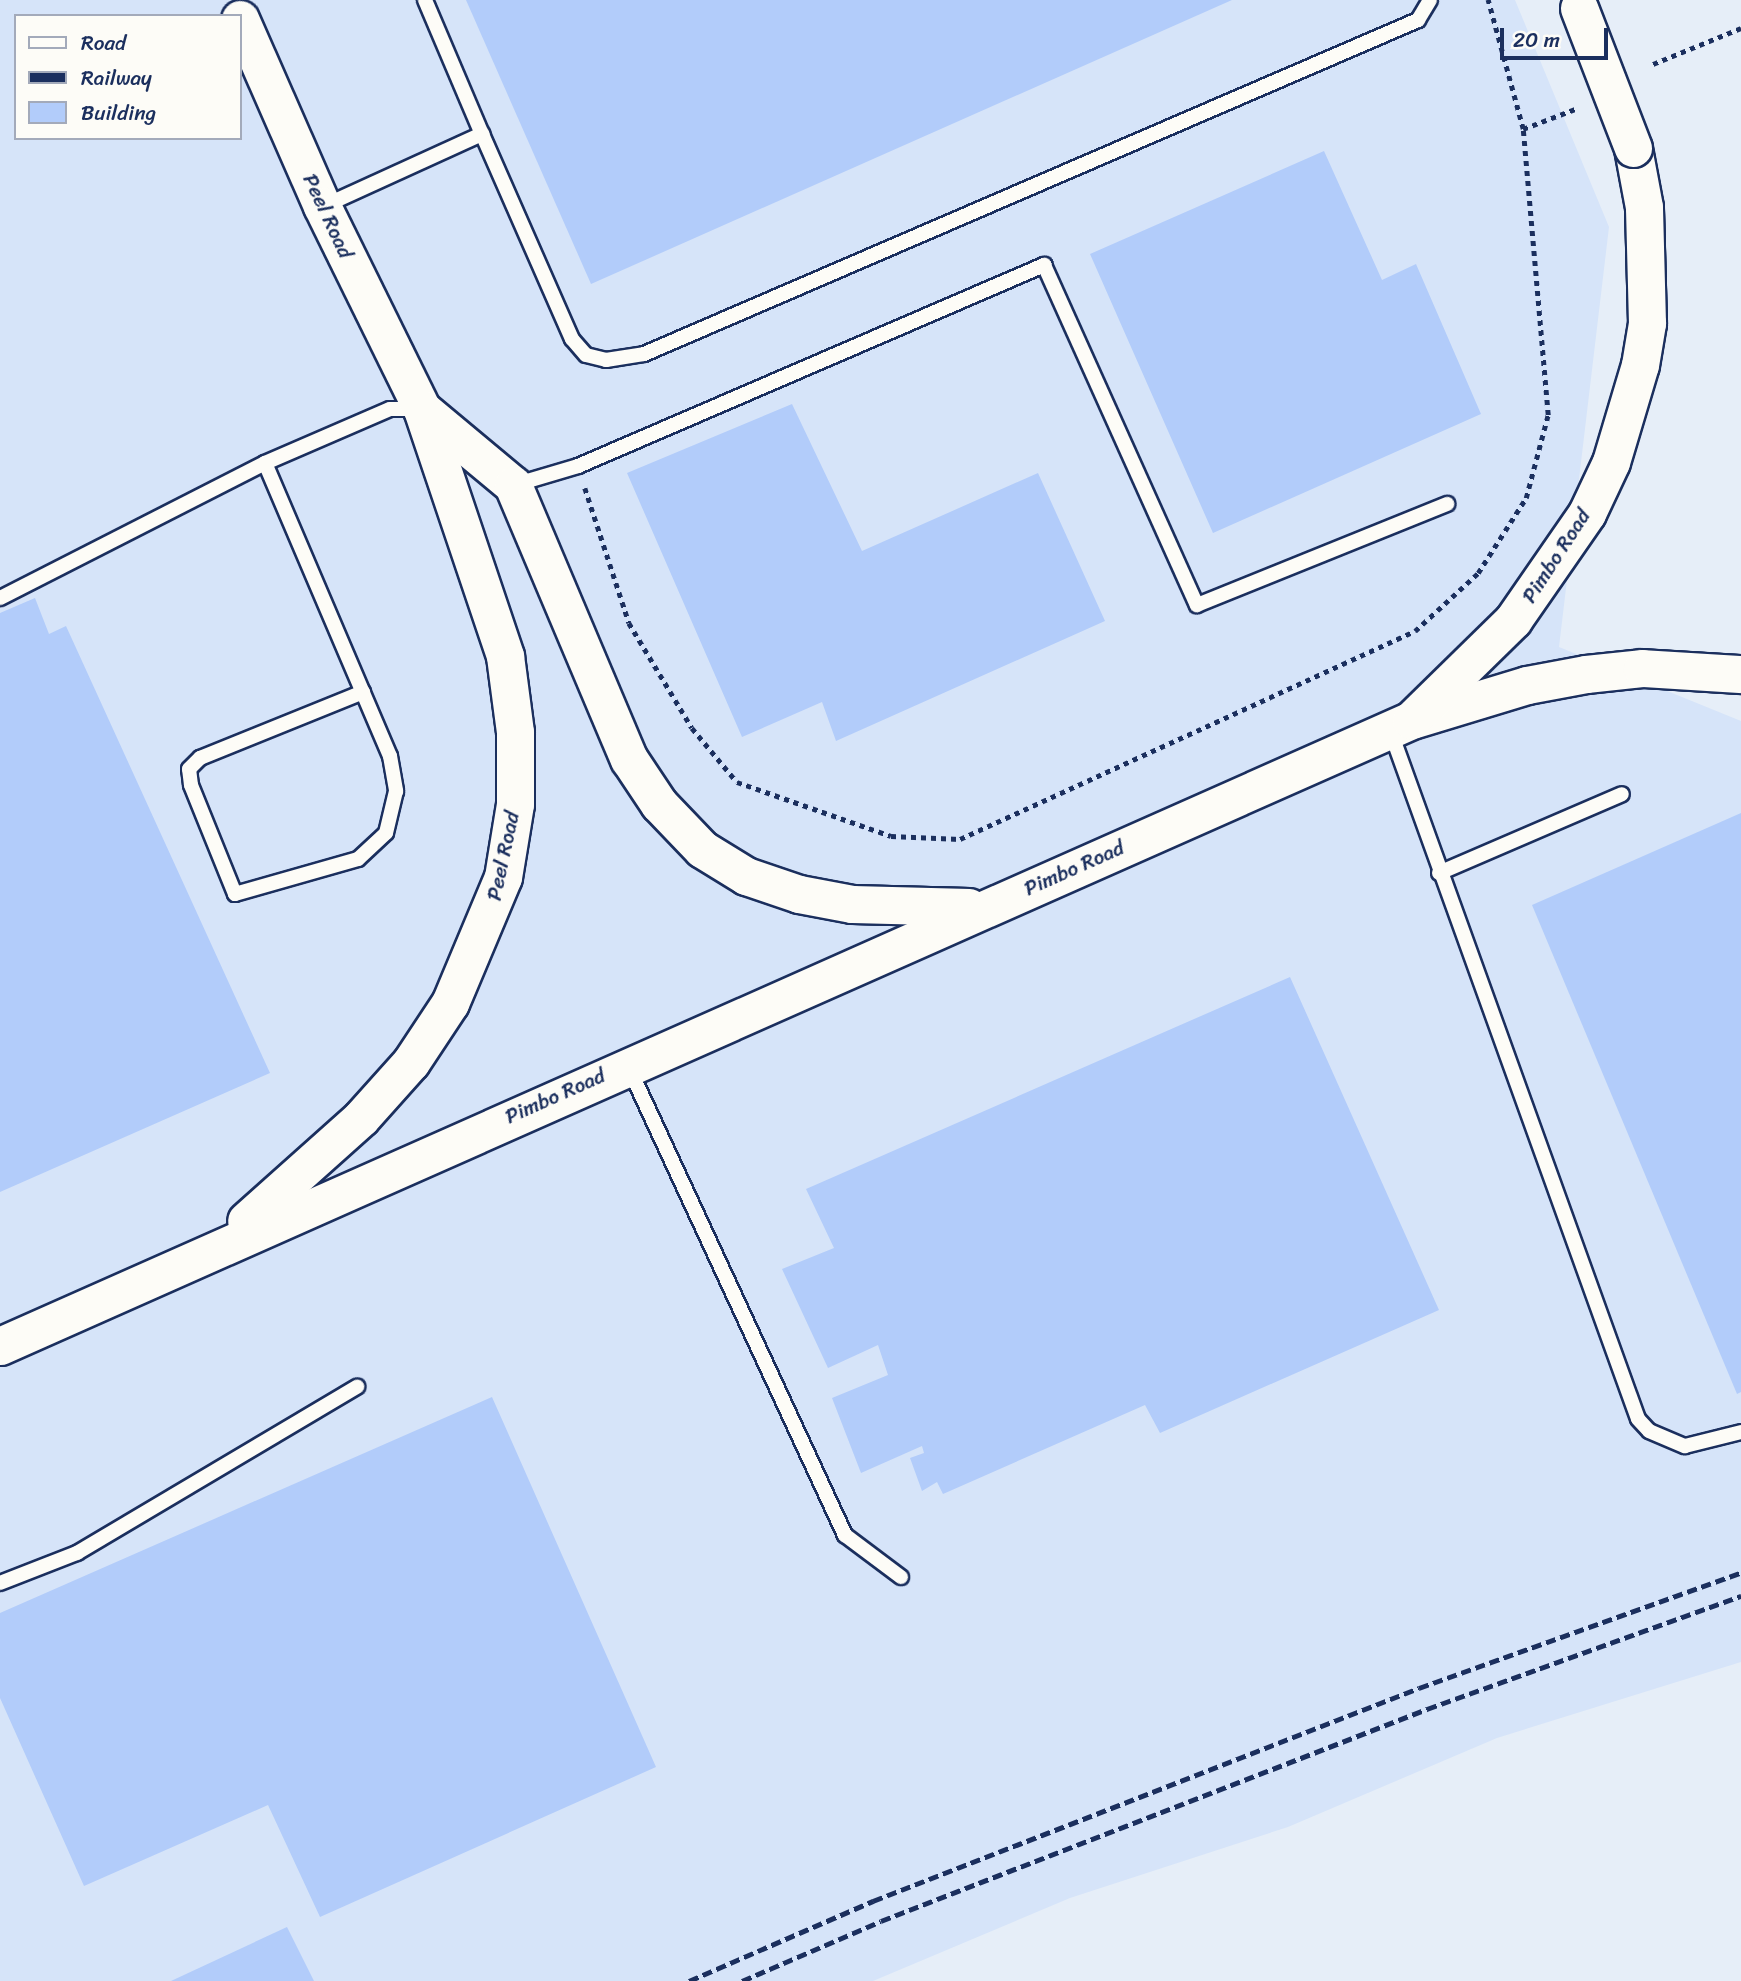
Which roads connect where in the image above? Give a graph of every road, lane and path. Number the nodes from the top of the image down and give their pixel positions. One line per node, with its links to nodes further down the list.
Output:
1 (425, 0): 9 (lane)
2 (1430, 0): 9 (lane)
3 (1578, 4): 18 (street, Pimbo Road, bridge)
4 (242, 25): 10 (street, Peel Road)
5 (1741, 27): 6 (path)
6 (1653, 65)
7 (1584, 106): 8 (path)
8 (1523, 129)
9 (481, 134): 10 (lane)
10 (322, 206): 11 (street, Peel Road)
11 (422, 409): 12 (lane); 13 (street, Peel Road); 23 (street, Peel Road)
12 (265, 463): 15 (lane); 17 (lane)
13 (513, 485): 14 (lane); 21 (street, Peel Road)
14 (1447, 504)
15 (0, 598)
16 (1741, 674): 18 (street)
17 (363, 692): 17 (lane)
18 (1400, 724): 20 (lane); 21 (street, Pimbo Road)
19 (1622, 793): 20 (lane)
20 (1439, 873): 26 (lane)
21 (987, 906): 22 (street, Pimbo Road)
22 (627, 1064): 23 (street, Pimbo Road); 27 (lane)
23 (210, 1251): 24 (street, Pimbo Road)
24 (0, 1346)
25 (357, 1387): 28 (lane)
26 (1741, 1432)
27 (901, 1577)
28 (0, 1583)

